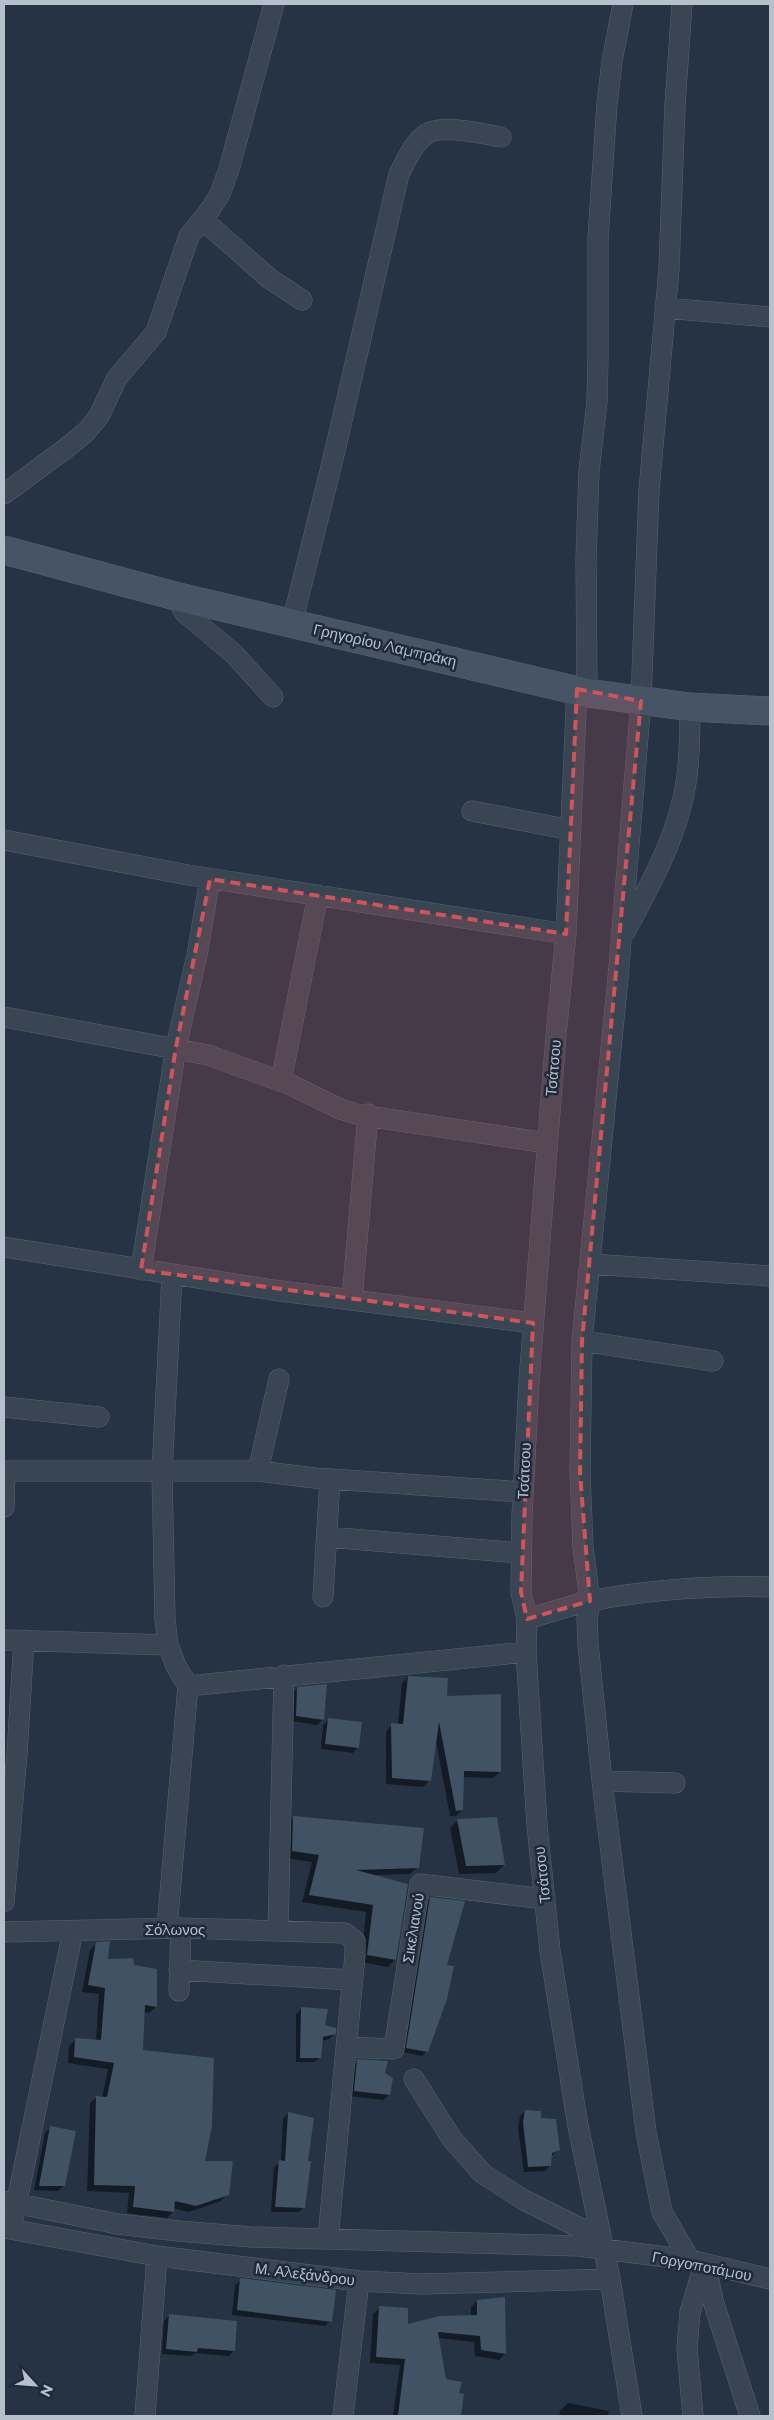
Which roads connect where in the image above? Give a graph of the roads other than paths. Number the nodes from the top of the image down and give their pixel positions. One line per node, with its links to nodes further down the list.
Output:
1 (274, 4): 5 (street)
2 (623, 4): 13 (street, Τσάτσου)
3 (682, 4): 7 (street)
4 (501, 137): 12 (street)
5 (203, 220): 6 (street); 9 (street)
6 (302, 300)
7 (665, 308): 8 (street); 15 (street)
8 (770, 316)
9 (4, 494)
10 (4, 550): 11 (street, Γρηγορίου Λαμπράκη)
11 (175, 596): 12 (street, Γρηγορίου Λαμπράκη); 14 (street)
12 (292, 623): 13 (street, Γρηγορίου Λαμπράκη)
13 (582, 691): 15 (street, Γρηγορίου Λαμπράκη); 19 (street, Τσάτσου)
14 (273, 697)
15 (641, 701): 16 (street, Γρηγορίου Λαμπράκη); 24 (street)
16 (690, 707): 17 (street, Γρηγορίου Λαμπράκη); 24 (street)
17 (770, 711)
18 (472, 811): 19 (street)
19 (572, 830): 23 (street, Τσάτσου)
20 (4, 840): 21 (street)
21 (210, 879): 22 (street); 26 (street)
22 (318, 896): 23 (street); 27 (street)
23 (566, 934): 29 (street, Τσάτσου)
24 (621, 940): 31 (street)
25 (4, 1016): 26 (street)
26 (176, 1047): 27 (street); 32 (street)
27 (280, 1081): 28 (street)
28 (368, 1114): 29 (street); 35 (street)
29 (547, 1143): 36 (street, Τσάτσου)
30 (4, 1246): 32 (street)
31 (590, 1264): 34 (street); 37 (street)
32 (141, 1270): 33 (street)
33 (172, 1275): 35 (street); 44 (street)
34 (770, 1276)
35 (352, 1299): 36 (street)
36 (533, 1323): 46 (street, Τσάτσου)
37 (582, 1341): 38 (street); 52 (street)
38 (713, 1362)
39 (279, 1379): 43 (street)
40 (4, 1407): 41 (street)
41 (99, 1417)
42 (5, 1471): 44 (street); 47 (street)
43 (258, 1471): 44 (street); 45 (street)
44 (162, 1472): 56 (street)
45 (330, 1479): 46 (street); 48 (street)
46 (523, 1492): 49 (street, Τσάτσου)
47 (4, 1507)
48 (327, 1538): 49 (street); 51 (street)
49 (521, 1553): 53 (street, Τσάτσου)
50 (770, 1587): 52 (street)
51 (323, 1598)
52 (590, 1601): 53 (street); 61 (street)
53 (527, 1619): 57 (street, Τσάτσου)
54 (4, 1640): 55 (street)
55 (24, 1640): 56 (street); 60 (street)
56 (168, 1645): 59 (street)
57 (526, 1652): 58 (street); 63 (street, Τσάτσου)
58 (284, 1675): 59 (street); 66 (street)
59 (188, 1686): 65 (street)
60 (10, 1754): 64 (street)
61 (602, 1780): 62 (street); 79 (street)
62 (675, 1783)
63 (545, 1899): 72 (street, Σικελιανού); 77 (street, Τσάτσου)
64 (4, 1902)
65 (174, 1928): 66 (street, Σόλωνος); 67 (street, Σόλωνος); 69 (street)
66 (278, 1930): 70 (street, Σόλωνος)
67 (73, 1931): 68 (street, Σόλωνος); 74 (street)
68 (4, 1932)
69 (179, 1970): 70 (street); 71 (street)
70 (352, 1980): 72 (street)
71 (179, 1991)
72 (346, 2046): 76 (street)
73 (414, 2079): 77 (street)
74 (10, 2202): 75 (street); 76 (street, Μ. Αλεξάνδρου)
75 (8, 2229): 78 (street, Μ. Αλεξάνδρου)
76 (328, 2238): 77 (street, Μ. Αλεξάνδρου)
77 (604, 2250): 79 (street, Γοργοποτάμου); 80 (street, Τσάτσου)
78 (157, 2256): 82 (street, Μ. Αλεξάνδρου); 83 (street)
79 (697, 2262): 81 (street, Γοργοποτάμου); 86 (street); 87 (street)
80 (610, 2279): 82 (street, Μ. Αλεξάνδρου); 85 (street, Τσάτσου)
81 (770, 2279)
82 (359, 2281): 84 (street)
83 (145, 2416)
84 (343, 2416)
85 (632, 2416)
86 (693, 2416)
87 (750, 2416)

